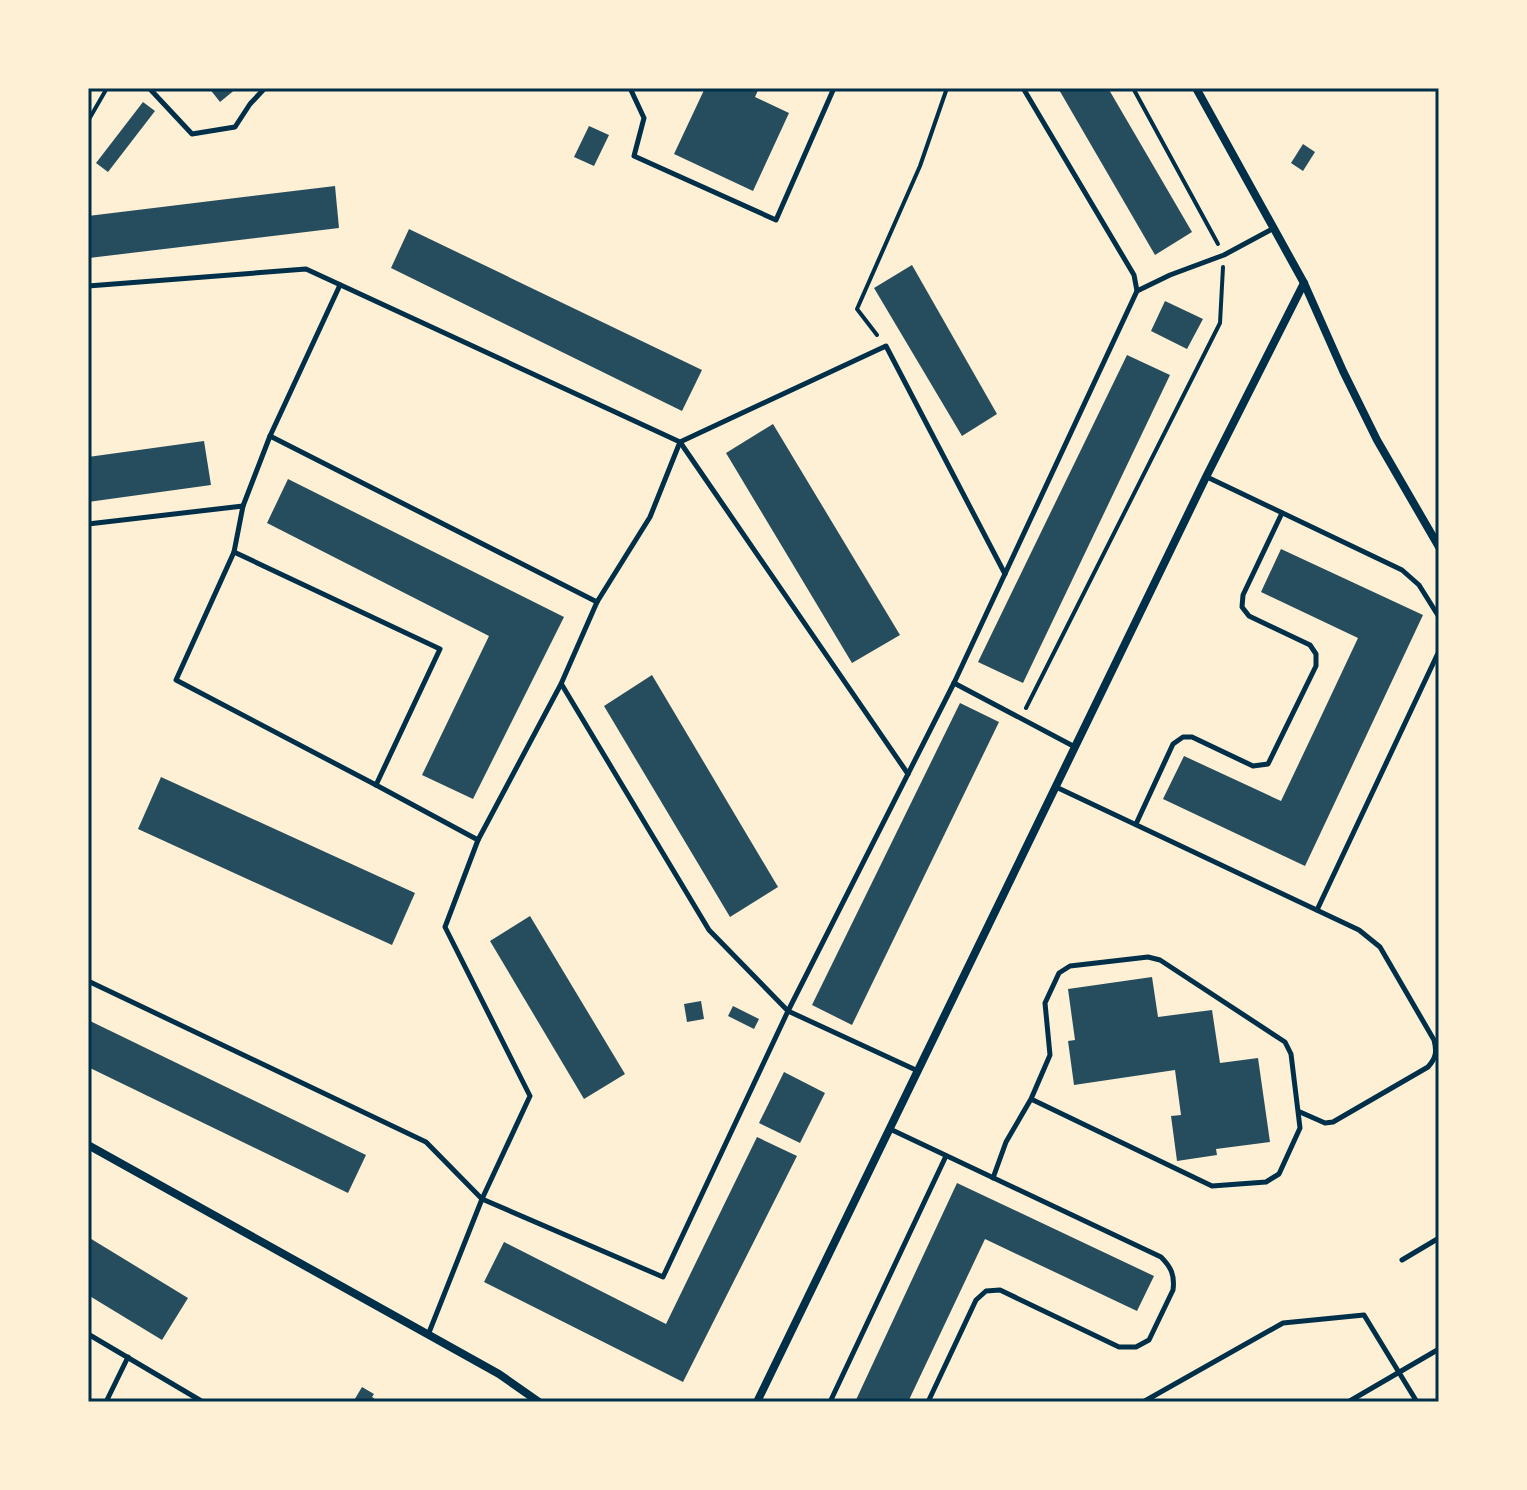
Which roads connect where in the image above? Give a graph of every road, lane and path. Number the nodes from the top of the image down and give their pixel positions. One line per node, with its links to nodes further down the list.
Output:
1 (107, 88): 10 (path)
2 (149, 88): 3 (lane)
3 (265, 88)
4 (630, 88): 5 (lane)
5 (834, 88)
6 (947, 88): 17 (path)
7 (1023, 88): 16 (lane)
8 (1133, 88): 12 (path)
9 (1196, 88): 11 (street)
10 (88, 121)
11 (1275, 228): 12 (lane); 13 (street)
12 (1224, 255): 16 (lane); 32 (path)
13 (1304, 283): 20 (street); 24 (street)
14 (340, 285): 15 (lane); 18 (lane); 19 (lane)
15 (88, 286)
16 (1137, 291): 26 (lane)
17 (886, 346): 19 (lane); 26 (lane)
18 (270, 436): 21 (lane); 27 (lane)
19 (680, 442): 27 (lane); 34 (lane)
20 (1206, 477): 22 (lane); 33 (street)
21 (243, 506): 23 (lane); 25 (lane)
22 (1282, 513): 28 (lane); 37 (lane)
23 (88, 524)
24 (1439, 547)
25 (234, 552): 35 (lane); 35 (lane)
26 (1005, 575): 30 (lane)
27 (597, 602): 31 (lane)
28 (1439, 617)
29 (1439, 651): 39 (lane)
30 (954, 683): 32 (lane); 34 (lane)
31 (561, 684): 38 (lane); 41 (lane)
32 (1021, 719): 33 (lane)
33 (1075, 747): 36 (street)
34 (908, 774): 41 (lane)
35 (376, 785): 38 (lane)
36 (1055, 787): 37 (lane); 43 (street)
37 (1136, 824): 39 (lane)
38 (478, 840): 50 (lane)
39 (1317, 910): 42 (lane)
40 (88, 981): 50 (lane)
41 (788, 1011): 43 (lane); 50 (lane)
42 (1437, 1056): 45 (lane)
43 (918, 1071): 46 (street)
44 (1031, 1099): 45 (lane); 45 (lane); 49 (lane)
45 (1300, 1112)
46 (890, 1129): 48 (lane); 61 (street)
47 (88, 1145): 54 (street)
48 (946, 1156): 49 (lane); 62 (lane)
49 (993, 1178): 63 (lane)
50 (482, 1199): 54 (lane)
51 (1439, 1238): 52 (lane)
52 (1402, 1260)
53 (88, 1334): 56 (lane)
54 (428, 1335): 60 (street)
55 (1439, 1349): 57 (lane)
56 (128, 1357): 58 (lane); 59 (lane)
57 (1399, 1373): 64 (lane); 65 (lane); 66 (lane)
58 (106, 1402)
59 (203, 1402)
60 (539, 1402)
61 (757, 1402)
62 (830, 1402)
63 (928, 1402)
64 (1143, 1402)
65 (1348, 1402)
66 (1417, 1402)

